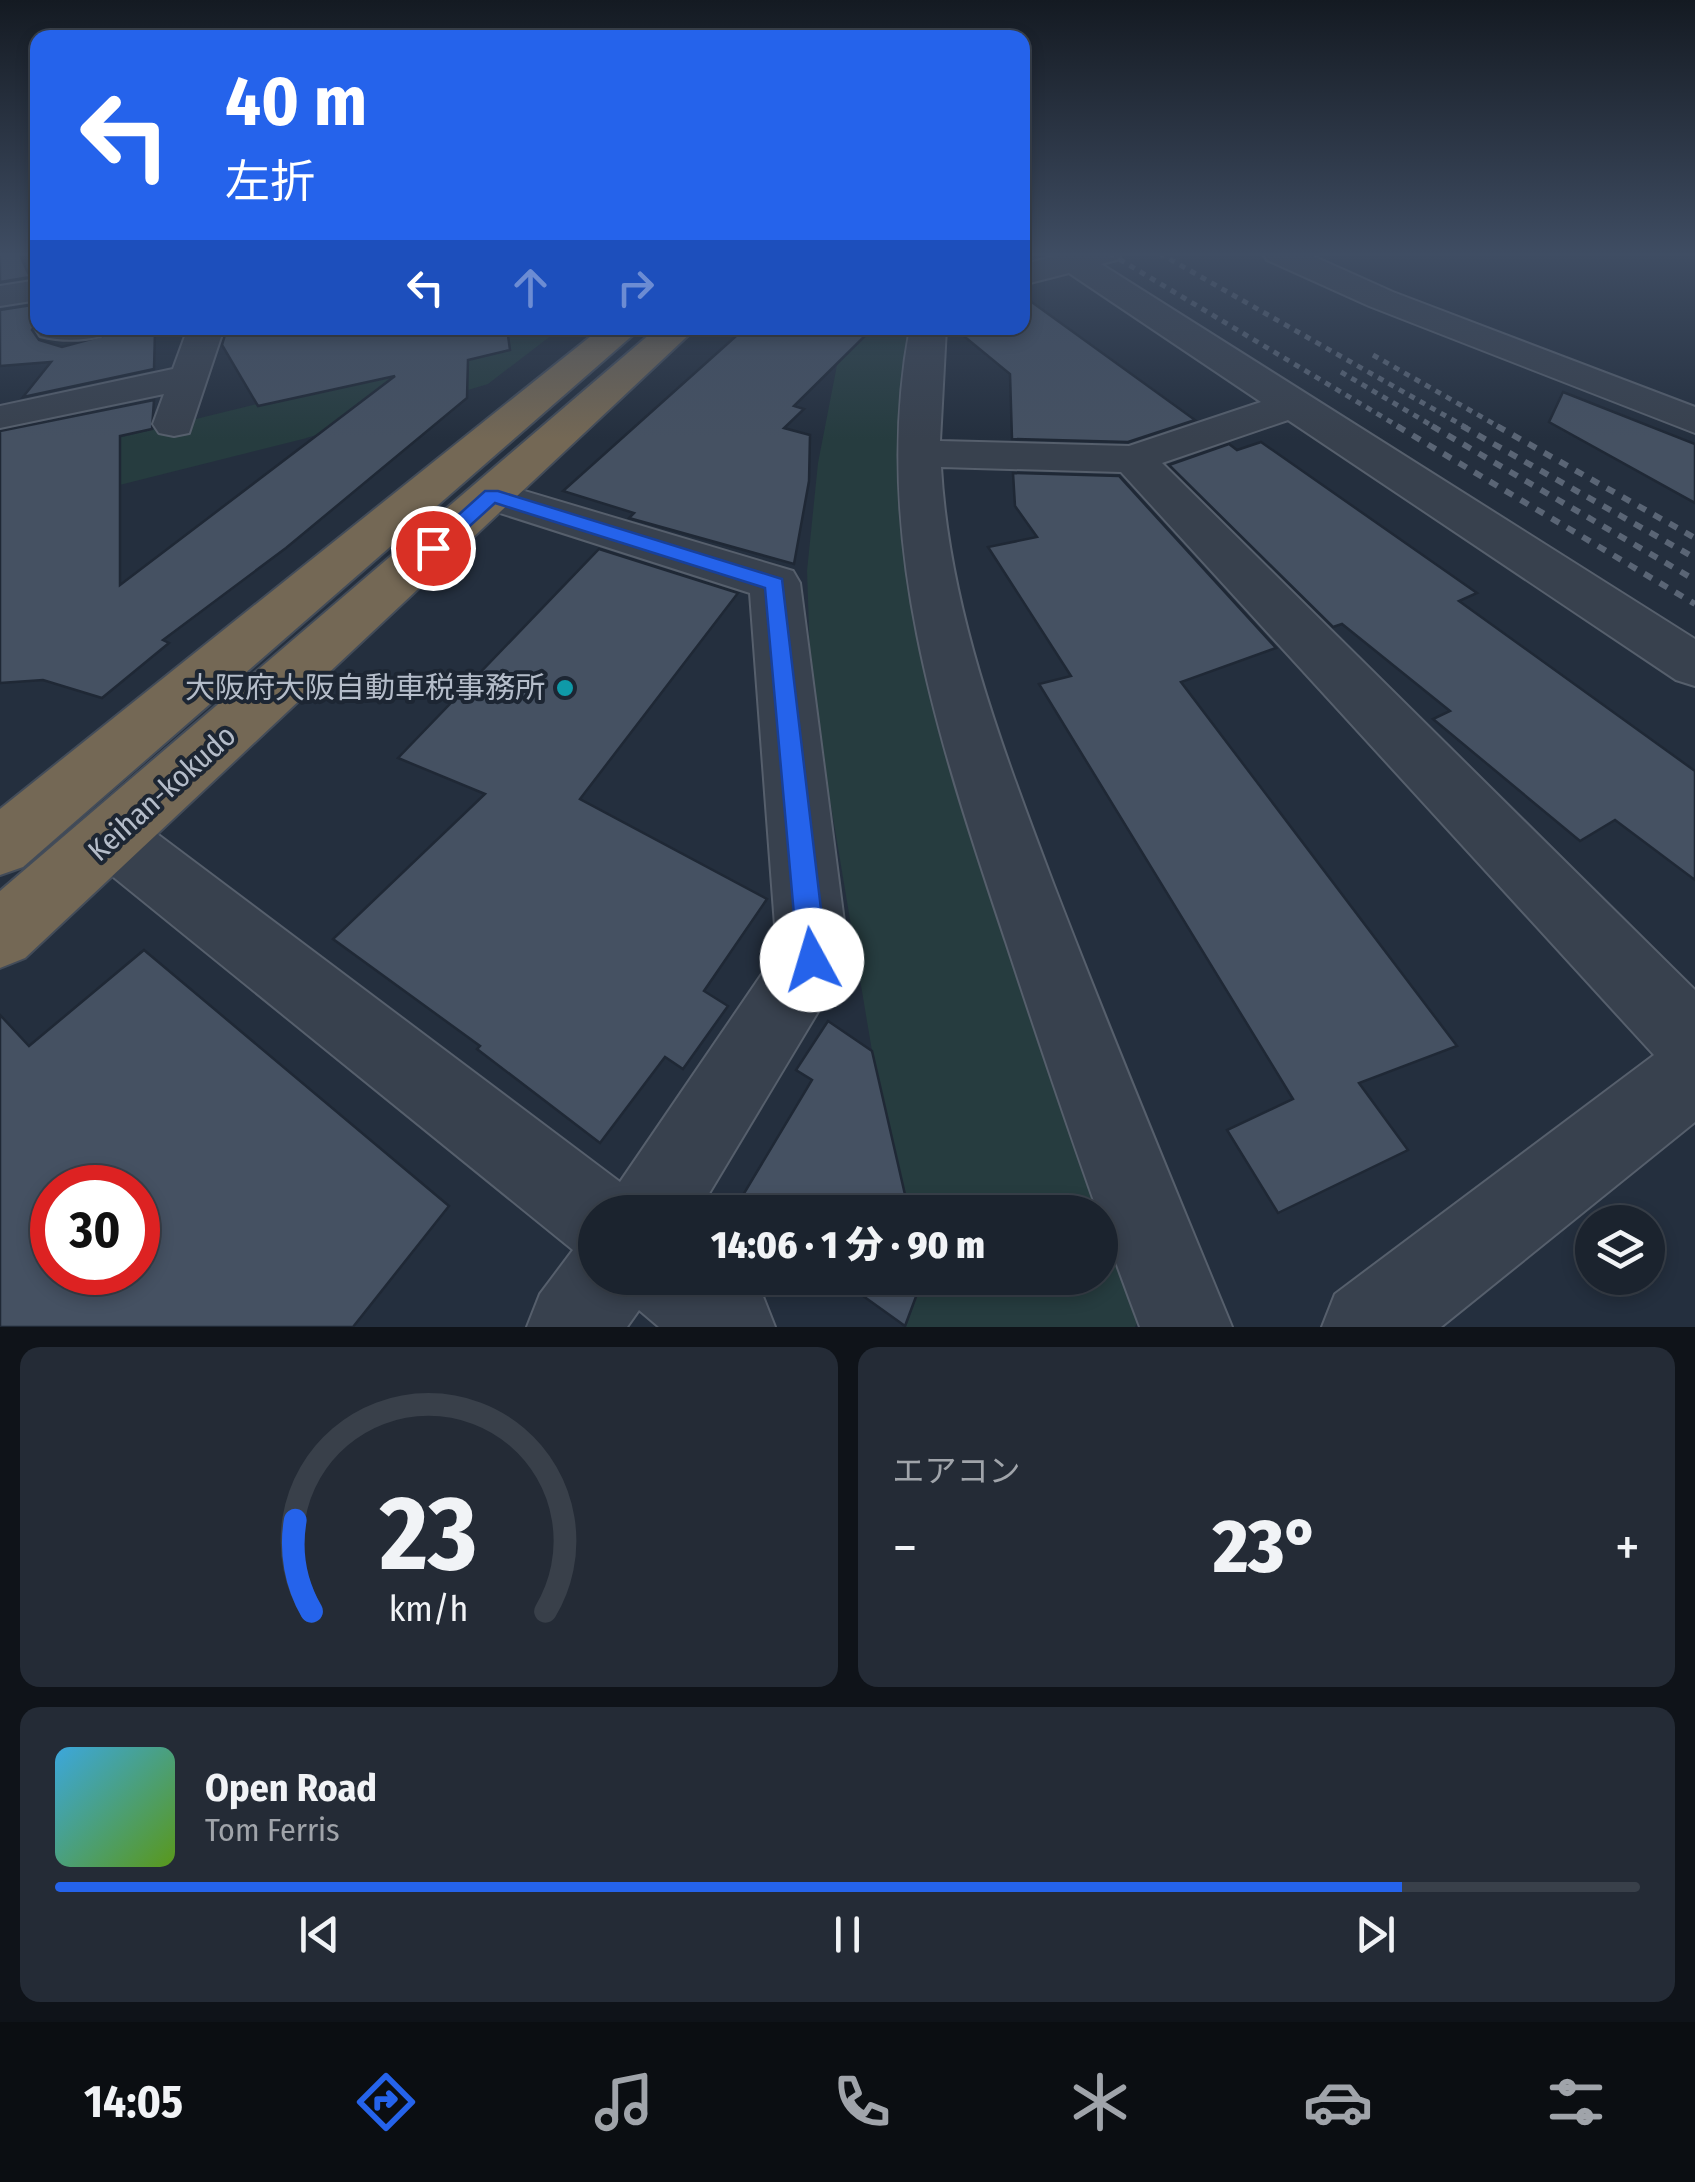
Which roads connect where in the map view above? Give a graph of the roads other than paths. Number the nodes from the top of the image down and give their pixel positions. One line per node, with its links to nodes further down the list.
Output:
1 (1168, 315): 8 (street)
2 (1420, 315): 10 (street)
3 (204, 335): 7 (street)
4 (615, 335): 17 (highway, Keihan-kokudo)
5 (670, 335): 14 (highway, Keihan-kokudo)
6 (927, 335): 12 (street)
7 (189, 377): 9 (street); 11 (street)
8 (1291, 405): 13 (street); 15 (street)
9 (6, 417)
10 (1695, 421)
11 (174, 424)
12 (921, 453): 13 (street); 27 (street)
13 (1132, 460): 19 (street)
14 (491, 496): 16 (highway, Keihan-kokudo); 21 (street)
15 (1695, 666)
16 (113, 838): 18 (highway, Keihan-kokudo); 22 (street)
17 (0, 847)
18 (0, 935)
19 (1695, 1044)
20 (1695, 1072): 28 (street)
21 (661, 1195)
22 (578, 1203)
23 (595, 1295): 25 (street)
24 (691, 1295): 26 (street)
25 (573, 1327)
26 (730, 1327)
27 (1186, 1327)
28 (1368, 1327)

